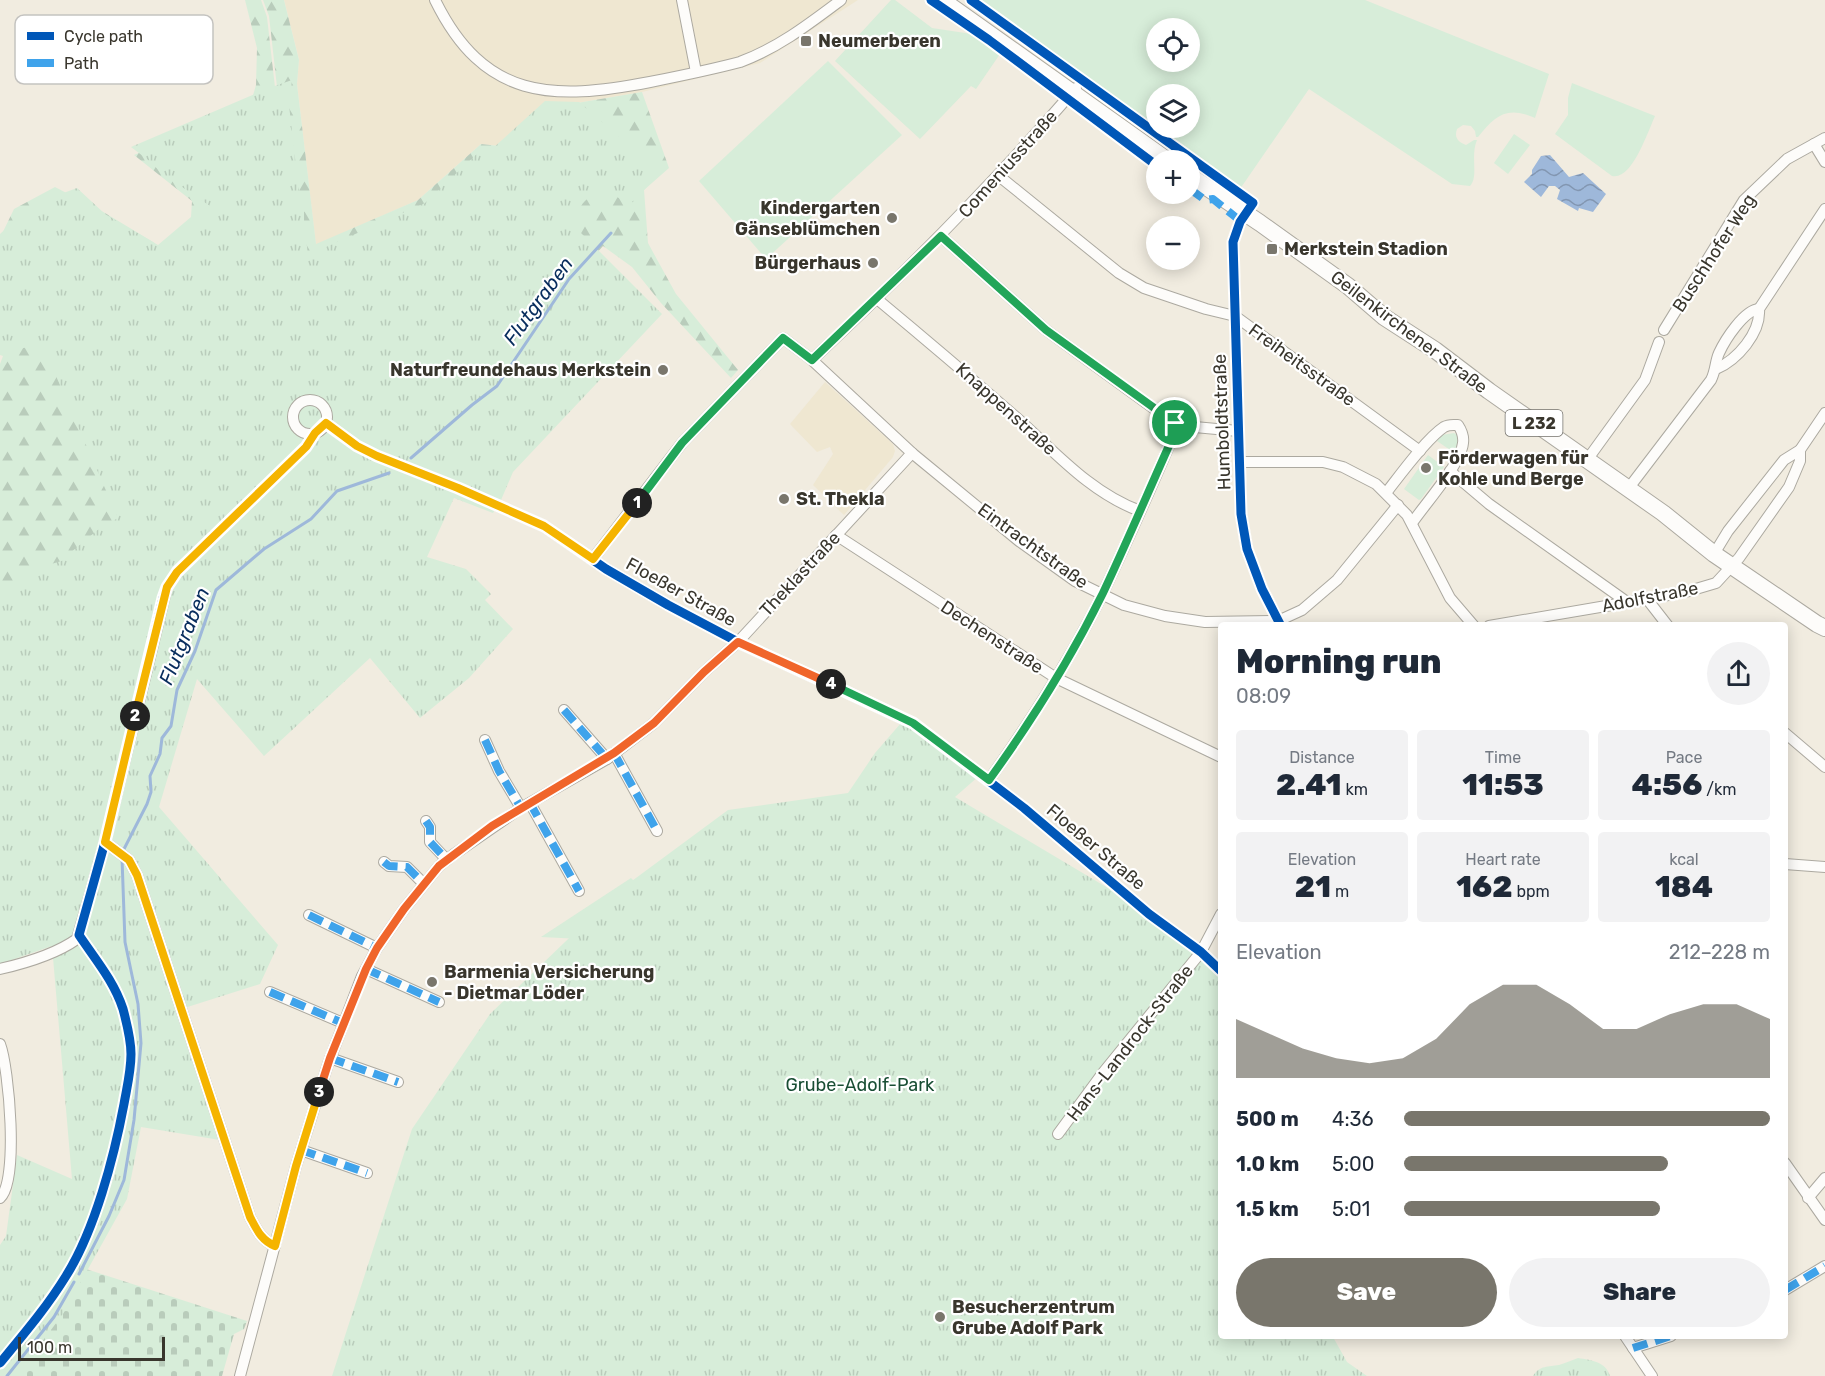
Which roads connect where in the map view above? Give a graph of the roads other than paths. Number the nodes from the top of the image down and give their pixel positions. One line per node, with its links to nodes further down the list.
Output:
1 (435, 0): 6 (street)
2 (682, 0): 6 (street)
3 (842, 0): 6 (street)
4 (942, 0): 7 (main road)
5 (956, 0): 7 (main road)
6 (696, 72)
7 (1074, 90): 10 (main road); 11 (main road); 13 (street, Comeniusstraße)
8 (1825, 138): 9 (street, Buschhofer Weg)
9 (1814, 144): 12 (street); 23 (street, Buschhofer Weg)
10 (1154, 150)
11 (1164, 150)
12 (1825, 162)
13 (999, 176): 19 (street, Comeniusstraße); 22 (street, Freiheitsstraße)
14 (1200, 176): 16 (main road, Geilenkirchener Straße / L 232)
15 (1200, 183): 16 (main road, Geilenkirchener Straße / L 232)
16 (1228, 200): 18 (main road, Geilenkirchener Straße / L 232)
17 (1825, 209): 21 (street)
18 (1246, 213): 22 (street, Humboldtstraße); 35 (main road, Geilenkirchener Straße / L 232)
19 (941, 236): 20 (street, Comeniusstraße); 29 (street)
20 (877, 299): 25 (street, Comeniusstraße); 41 (street, Knappenstraße)
21 (1759, 309): 26 (street); 26 (street)
22 (1235, 316): 30 (street, Humboldtstraße); 33 (street, Freiheitsstraße)
23 (1664, 330)
24 (1659, 342): 35 (street)
25 (812, 360): 34 (street, Eintrachtstraße); 45 (street)
26 (1716, 369): 38 (street)
27 (1825, 413): 32 (street)
28 (326, 423): 31 (street); 31 (street, Floeßer Straße); 45 (street, Floeßer Straße)
29 (1184, 426): 30 (street); 41 (street)
30 (1238, 431): 36 (street, Humboldtstraße)
31 (315, 433): 69 (street)
32 (1800, 450): 44 (street); 46 (street, Adolfstraße)
33 (1420, 451): 37 (street); 39 (street)
34 (912, 453): 43 (street, Theklastraße); 47 (street, Eintrachtstraße)
35 (1587, 460): 38 (main road, Geilenkirchener Straße / L 232)
36 (1239, 462): 39 (street); 51 (street, Humboldtstraße)
37 (1449, 471): 42 (street); 49 (street)
38 (1628, 489): 44 (main road, Geilenkirchener Straße / L 232)
39 (1386, 493): 40 (street)
40 (1398, 505): 42 (street); 52 (street, Eintrachtstraße)
41 (1140, 511): 47 (street)
42 (1412, 523): 53 (street)
43 (836, 535): 57 (street, Theklastraße); 58 (street, Dechenstraße)
44 (1714, 554): 46 (main road, Geilenkirchener Straße / L 232)
45 (593, 559): 57 (street, Floeßer Straße)
46 (1732, 566): 48 (street, Adolfstraße); 56 (main road, Geilenkirchener Straße / L 232)
47 (1102, 594): 50 (street, Eintrachtstraße); 58 (street)
48 (1647, 599): 49 (street, Adolfstraße); 55 (street)
49 (1628, 602): 54 (street, Adolfstraße)
50 (1218, 622)
51 (1278, 622)
52 (1281, 622)
53 (1471, 622)
54 (1512, 622)
55 (1665, 622)
56 (1825, 628)
57 (738, 642): 62 (street, Theklastraße); 65 (street, Floeßer Straße)
58 (1056, 678): 63 (street, Dechenstraße); 65 (street)
59 (564, 710): 62 (street)
60 (1788, 736): 64 (street)
61 (485, 740): 66 (street)
62 (610, 756): 66 (street, Theklastraße); 68 (street)
63 (1218, 756)
64 (1825, 767)
65 (989, 780): 79 (street, Floeßer Straße)
66 (525, 806): 70 (street, Theklastraße); 75 (street)
67 (426, 821): 70 (street)
68 (657, 831)
69 (105, 842): 81 (street); 97 (street)
70 (447, 860): 74 (street, Theklastraße)
71 (384, 861): 74 (street)
72 (1788, 864): 73 (street)
73 (1825, 867)
74 (424, 884): 78 (street, Theklastraße)
75 (579, 891)
76 (309, 915): 78 (street)
77 (1218, 920): 79 (street)
78 (377, 948): 82 (street, Theklastraße)
79 (1201, 952): 80 (street, Floeßer Straße); 89 (street, Hans-Landrock-Straße)
80 (1218, 968)
81 (0, 969)
82 (366, 969): 84 (street); 85 (street, Theklastraße)
83 (270, 992): 85 (street)
84 (439, 1002)
85 (343, 1023): 87 (street, Theklastraße)
86 (0, 1044): 94 (street)
87 (330, 1058): 88 (street); 90 (street, Theklastraße)
88 (398, 1082)
89 (1058, 1134)
90 (301, 1150): 92 (street); 97 (street, Theklastraße)
91 (1788, 1167): 95 (street)
92 (367, 1173)
93 (1825, 1178): 95 (street)
94 (0, 1198)
95 (1808, 1198): 96 (street)
96 (1825, 1221)
97 (275, 1246): 103 (street, Theklastraße)
98 (1825, 1266): 99 (street)
99 (1788, 1288)
100 (1627, 1339): 102 (street)
101 (1662, 1339): 102 (street)
102 (1633, 1348): 104 (street)
103 (240, 1376)
104 (1652, 1376)

